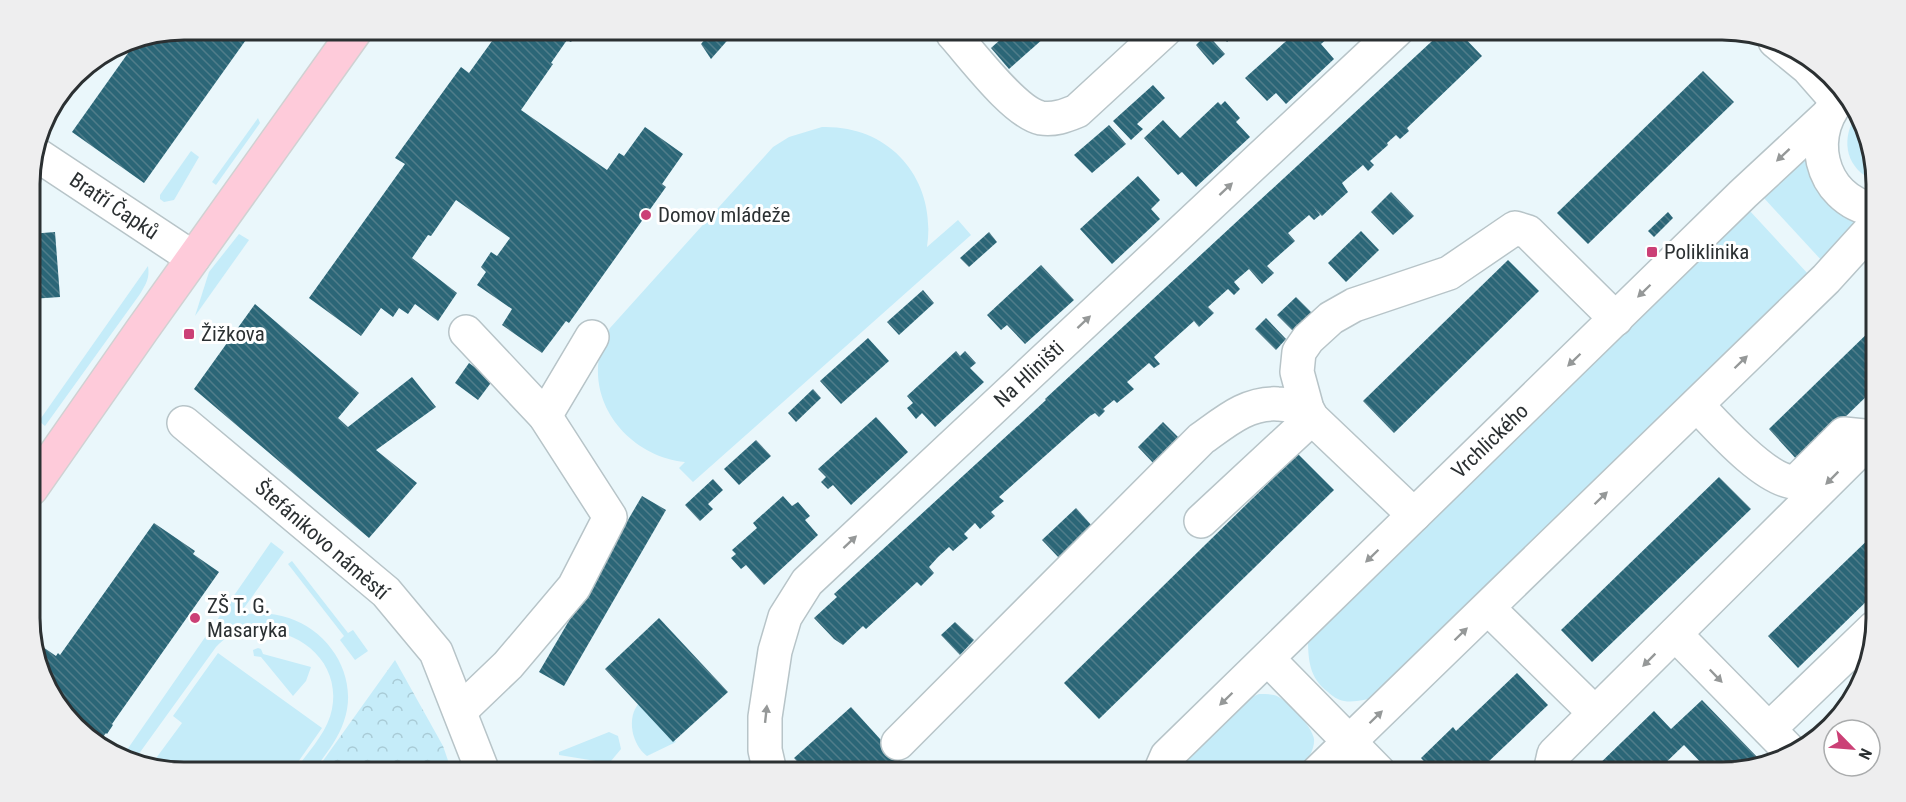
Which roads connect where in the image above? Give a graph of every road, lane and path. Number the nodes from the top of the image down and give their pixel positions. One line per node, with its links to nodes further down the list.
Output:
1 (959, 40): 2 (street)
2 (1154, 40)
3 (1386, 40): 37 (street, Na Hliništi, one-way to 3)
4 (348, 41): 10 (main road)
5 (1811, 72): 6 (street)
6 (1837, 104): 8 (street); 11 (street, Vrchlického, one-way to 11)
7 (43, 159): 10 (street, Bratří Čapků)
8 (1865, 207)
9 (1865, 236): 14 (street, one-way to 9)
10 (193, 258): 20 (main road)
11 (1616, 319): 15 (street); 21 (street, Vrchlického, one-way to 21)
12 (466, 332): 16 (street)
13 (592, 337): 16 (street)
14 (1697, 405): 18 (street); 23 (street, one-way to 14)
15 (1310, 414): 21 (street); 22 (street); 31 (street)
16 (546, 416): 27 (street)
17 (184, 423): 27 (street, Štefánikovo náměstí)
18 (1865, 435)
19 (1865, 445): 24 (street, one-way to 24)
20 (40, 476)
21 (1414, 515): 26 (street, Vrchlického, one-way to 26)
22 (1201, 521)
23 (1488, 608): 28 (street); 30 (street, one-way to 23)
24 (1675, 634): 28 (street, one-way to 28); 29 (street, one-way to 29)
25 (1864, 640): 29 (street)
26 (1268, 659): 30 (street); 32 (street, Vrchlického, one-way to 32)
27 (460, 711): 36 (street, Štefánikovo náměstí)
28 (1595, 713): 35 (street)
29 (1779, 740)
30 (1350, 741): 33 (street); 34 (street)
31 (898, 743)
32 (1165, 761)
33 (1329, 761)
34 (1369, 761)
35 (1552, 761)
36 (479, 762)
37 (768, 762)

